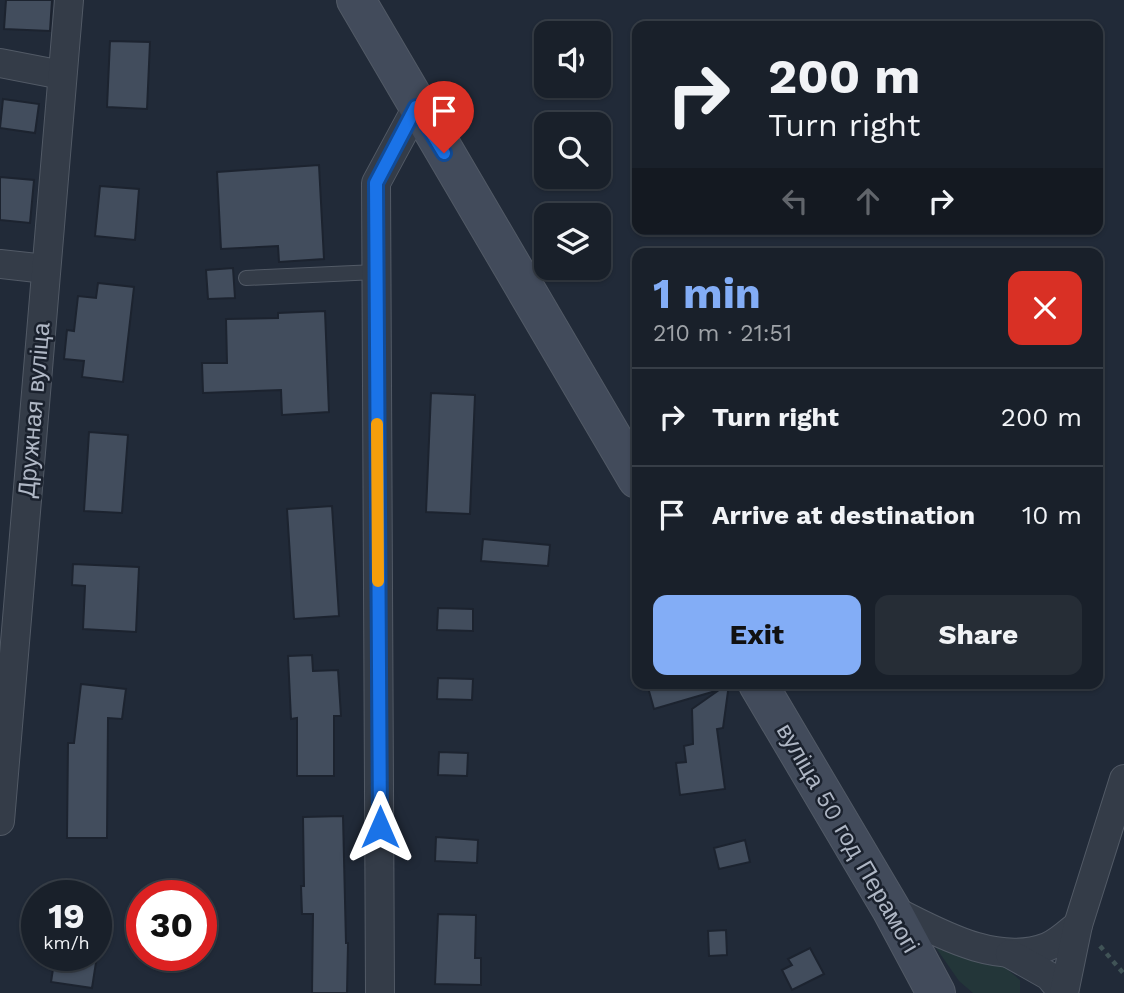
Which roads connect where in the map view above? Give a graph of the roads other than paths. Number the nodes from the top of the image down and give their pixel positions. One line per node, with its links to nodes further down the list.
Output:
1 (69, 0): 4 (street, Дружная вуліца)
2 (356, 0): 5 (main road)
3 (0, 63): 4 (street)
4 (62, 75): 7 (street, Дружная вуліца)
5 (416, 107): 8 (street); 10 (main road)
6 (0, 264): 7 (street)
7 (46, 269): 13 (street, Дружная вуліца)
8 (376, 272): 9 (lane); 17 (street)
9 (246, 278)
10 (632, 471)
11 (761, 689): 14 (main road, вуліца 50 год Перамогі)
12 (1124, 779): 15 (street)
13 (0, 821)
14 (891, 909): 16 (street); 18 (main road, вуліца 50 год Перамогі)
15 (1087, 933): 16 (street); 19 (street)
16 (1010, 954): 19 (street)
17 (380, 993)
18 (936, 993)
19 (1063, 993)

